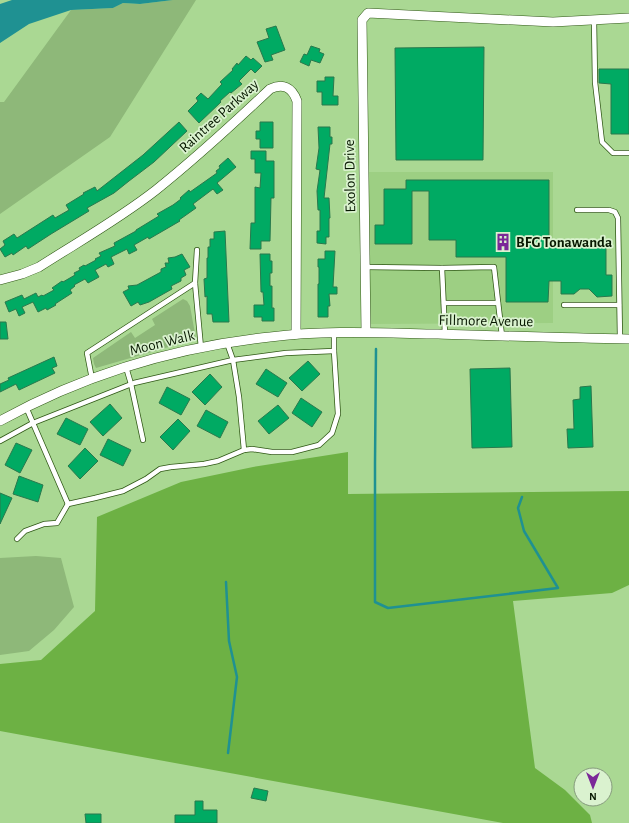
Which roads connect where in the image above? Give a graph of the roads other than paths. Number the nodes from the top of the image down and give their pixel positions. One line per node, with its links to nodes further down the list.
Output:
1 (629, 18): 2 (street)
2 (594, 20): 3 (lane); 6 (street, Exolon Drive)
3 (629, 153)
4 (577, 210): 13 (lane)
5 (197, 250): 9 (lane)
6 (365, 267): 7 (lane); 14 (street, Exolon Drive)
7 (442, 268): 10 (lane); 11 (lane)
8 (0, 280): 16 (street, Raintree Parkway)
9 (195, 283): 21 (lane); 25 (lane)
10 (444, 303): 11 (lane); 17 (lane)
11 (498, 303): 18 (lane)
12 (564, 305): 13 (lane)
13 (620, 305): 19 (lane)
14 (366, 332): 15 (street, Fillmore Avenue); 17 (street, Fillmore Avenue)
15 (338, 333): 16 (street, Moon Walk); 22 (lane)
16 (296, 334): 20 (street, Moon Walk)
17 (445, 334): 18 (street, Fillmore Avenue)
18 (502, 336): 19 (street, Fillmore Avenue)
19 (624, 339)
20 (227, 343): 21 (street, Moon Walk); 23 (lane)
21 (200, 348): 24 (street, Moon Walk)
22 (334, 351): 23 (lane); 32 (lane)
23 (233, 360): 26 (lane); 32 (lane)
24 (126, 367): 25 (street, Moon Walk); 26 (lane)
25 (92, 379): 27 (street, Moon Walk)
26 (131, 384): 29 (lane); 30 (lane)
27 (26, 407): 28 (street, Moon Walk); 29 (lane)
28 (0, 421)
29 (33, 424): 31 (lane); 33 (lane)
30 (143, 440)
31 (0, 441)
32 (244, 450): 33 (lane)
33 (68, 504): 34 (lane)
34 (17, 539)

